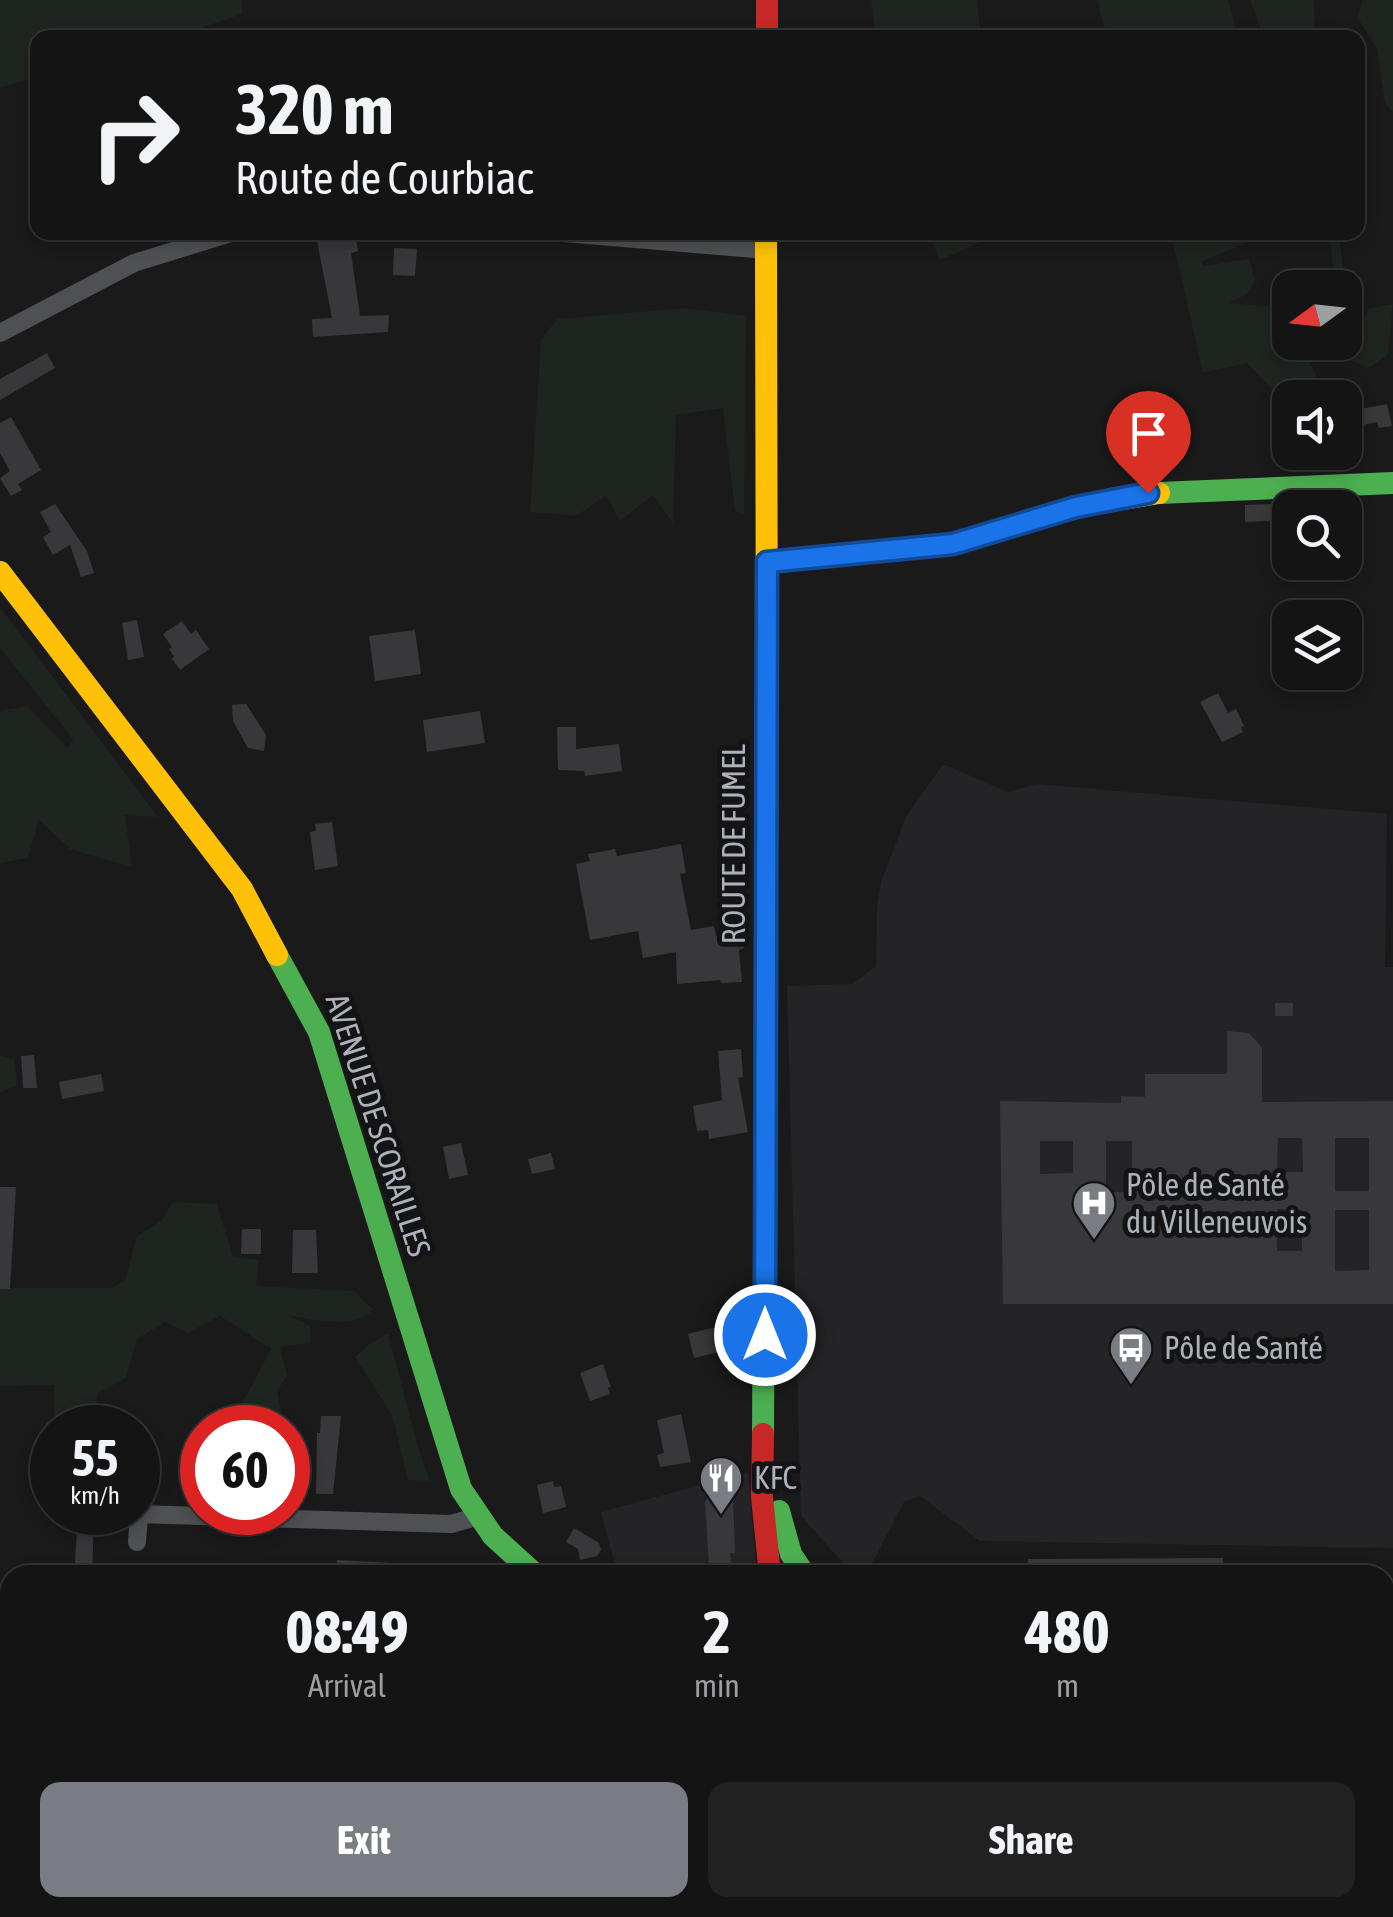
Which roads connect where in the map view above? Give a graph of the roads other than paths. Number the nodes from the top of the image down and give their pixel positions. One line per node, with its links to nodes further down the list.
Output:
1 (767, 0): 2 (street)
2 (766, 30)
3 (208, 240): 5 (street)
4 (766, 241): 7 (street, ROUTE DE FUMEL)
5 (0, 333)
6 (1392, 484): 7 (street)
7 (767, 562): 9 (street, ROUTE DE FUMEL)
8 (0, 572): 10 (street, AVENUE DE SCORAILLES)
9 (764, 1456): 13 (street, ROUTE DE FUMEL); 14 (street, ROUTE DE FUMEL)
10 (476, 1518): 11 (street); 12 (street, AVENUE DE SCORAILLES)
11 (138, 1542)
12 (524, 1565)
13 (769, 1565)
14 (798, 1565)

